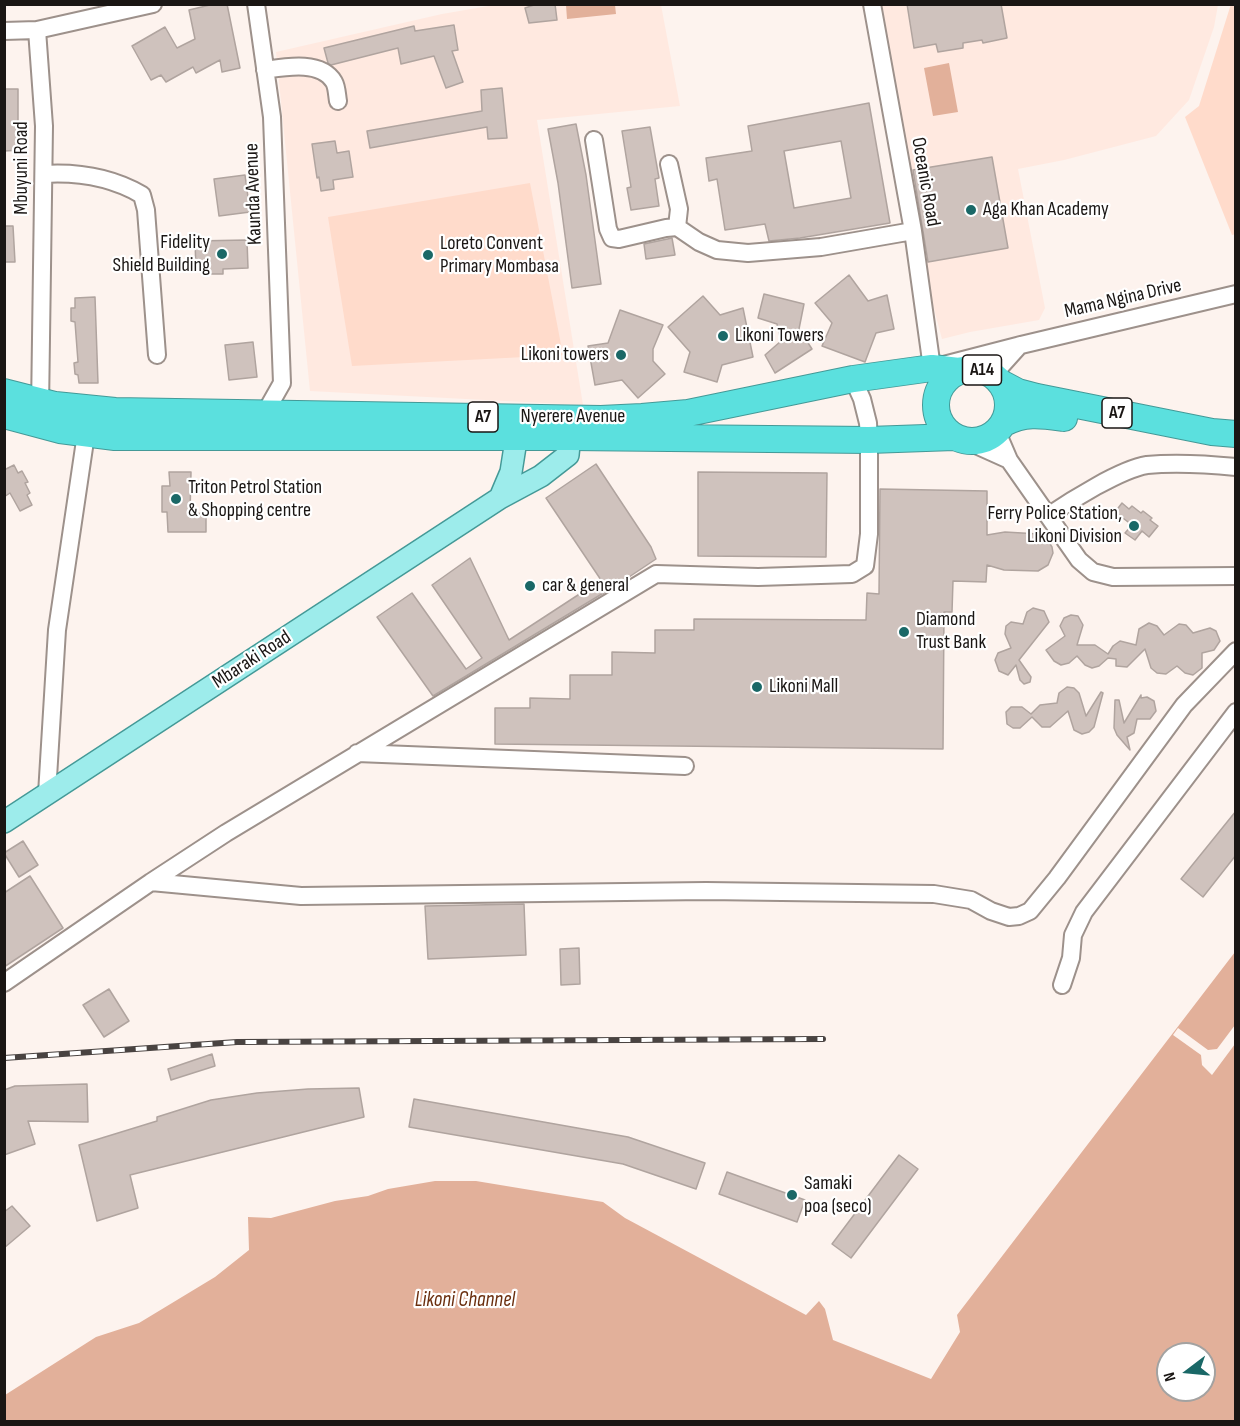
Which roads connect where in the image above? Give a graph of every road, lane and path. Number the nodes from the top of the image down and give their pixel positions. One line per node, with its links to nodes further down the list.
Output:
1 (256, 4): 6 (street, Kaunda Avenue)
2 (872, 4): 12 (street, Oceanic Road)
3 (145, 6): 4 (street)
4 (38, 30): 5 (street); 10 (street, Mbuyuni Road)
5 (4, 31)
6 (265, 70): 7 (street); 20 (street, Kaunda Avenue)
7 (338, 101)
8 (594, 140): 11 (street)
9 (669, 164): 11 (street)
10 (44, 174): 15 (street); 23 (street, Mbuyuni Road)
11 (677, 227): 12 (street)
12 (913, 231): 16 (street, Oceanic Road)
13 (1236, 294): 14 (street, Mama Ngina Drive)
14 (1021, 345): 16 (street, Mama Ngina Drive); 19 (street)
15 (157, 355)
16 (932, 368): 17 (highway, Nyerere Avenue / A7); 18 (highway, Nyerere Avenue / A7)
17 (959, 370): 19 (highway, A14); 34 (highway, A14)
18 (853, 378): 29 (highway, Nyerere Avenue / A7); 33 (street)
19 (997, 379): 28 (highway, A14); 31 (highway, A7)
20 (282, 383): 25 (street); 26 (street, Kaunda Avenue)
21 (4, 392): 23 (highway, Nyerere Avenue / A7)
22 (115, 411): 23 (highway, Nyerere Avenue / A7); 25 (highway, Nyerere Avenue / A7); 32 (highway)
23 (40, 413): 24 (highway, Nyerere Avenue / A7); 30 (highway, Nyerere Avenue / A7)
24 (4, 415)
25 (265, 425): 26 (highway, Nyerere Avenue / A7); 32 (highway, Nyerere Avenue / A7)
26 (299, 425): 27 (highway, Nyerere Avenue / A7)
27 (518, 427): 29 (highway, Nyerere Avenue / A7); 38 (main road)
28 (1001, 427): 34 (highway); 35 (highway, A7); 36 (street)
29 (571, 428): 33 (highway, Nyerere Avenue / A7); 38 (main road, Mbaraki Road)
30 (86, 434): 32 (highway, Nyerere Avenue / A7); 45 (street)
31 (1236, 434)
32 (115, 437)
33 (869, 440): 34 (highway, Nyerere Avenue / A7); 43 (street)
34 (961, 440): 36 (street)
35 (1236, 450)
36 (1009, 460): 39 (street)
37 (1236, 467): 39 (street)
38 (500, 498): 45 (main road, Mbaraki Road)
39 (1048, 516): 40 (street)
40 (1236, 576)
41 (1236, 651): 47 (street)
42 (1236, 712): 49 (street)
43 (357, 753): 44 (street); 47 (street)
44 (685, 766)
45 (47, 794): 46 (main road, Mbaraki Road)
46 (4, 822)
47 (151, 882): 48 (street)
48 (4, 983)
49 (1062, 985)

